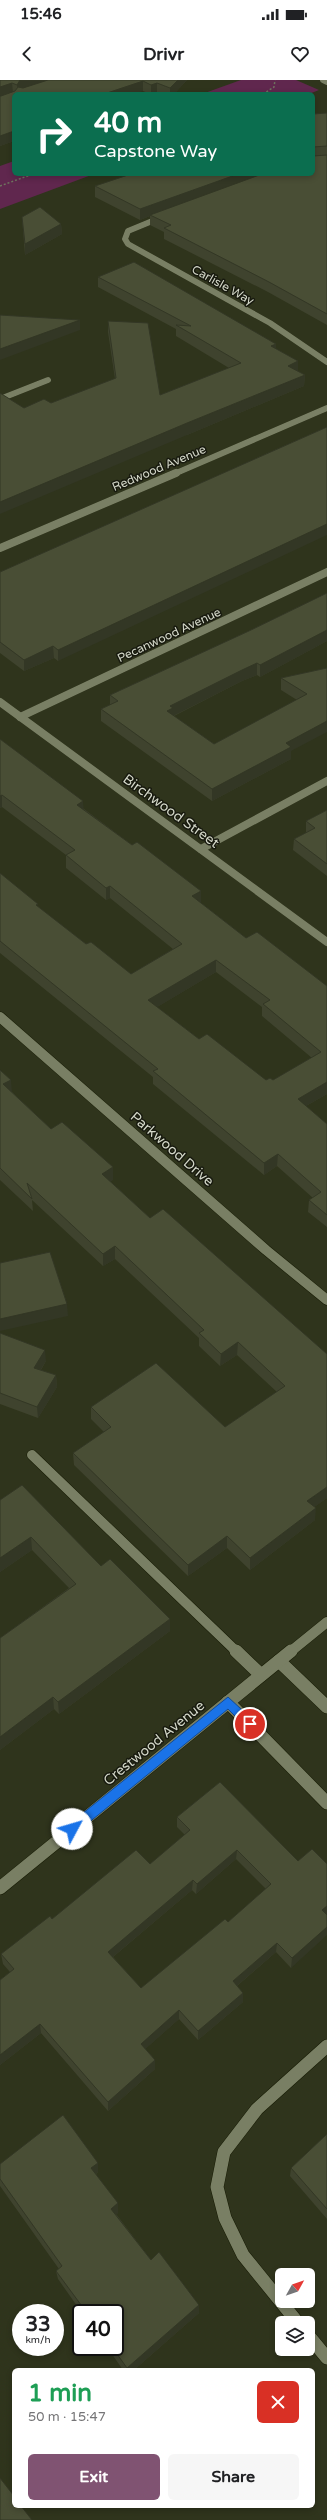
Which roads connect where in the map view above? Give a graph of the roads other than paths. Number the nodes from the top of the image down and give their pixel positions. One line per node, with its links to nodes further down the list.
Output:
1 (323, 80): 2 (street)
2 (327, 82)
3 (167, 215): 4 (street, Carlisle Way)
4 (327, 362)
5 (48, 380): 6 (street)
6 (0, 399)
7 (327, 408): 8 (street, Redwood Avenue)
8 (0, 548)
9 (327, 572): 11 (street, Pecanwood Avenue)
10 (0, 702): 11 (street, Birchwood Street)
11 (20, 717): 13 (street, Birchwood Street)
12 (327, 780): 13 (street)
13 (201, 849): 14 (street, Birchwood Street)
14 (327, 942)
15 (0, 1018): 16 (street, Parkwood Drive)
16 (327, 1300)
17 (32, 1455): 20 (street)
18 (327, 1622): 19 (street, Crestwood Avenue)
19 (279, 1661): 20 (street, Crestwood Avenue); 22 (street)
20 (261, 1675): 21 (street, Crestwood Avenue)
21 (228, 1702): 23 (street); 24 (street, Crestwood Avenue)
22 (327, 1707)
23 (327, 1803)
24 (0, 1888)
25 (327, 2046): 26 (street)
26 (292, 2316)
27 (315, 2343): 28 (street)
28 (327, 2358)

